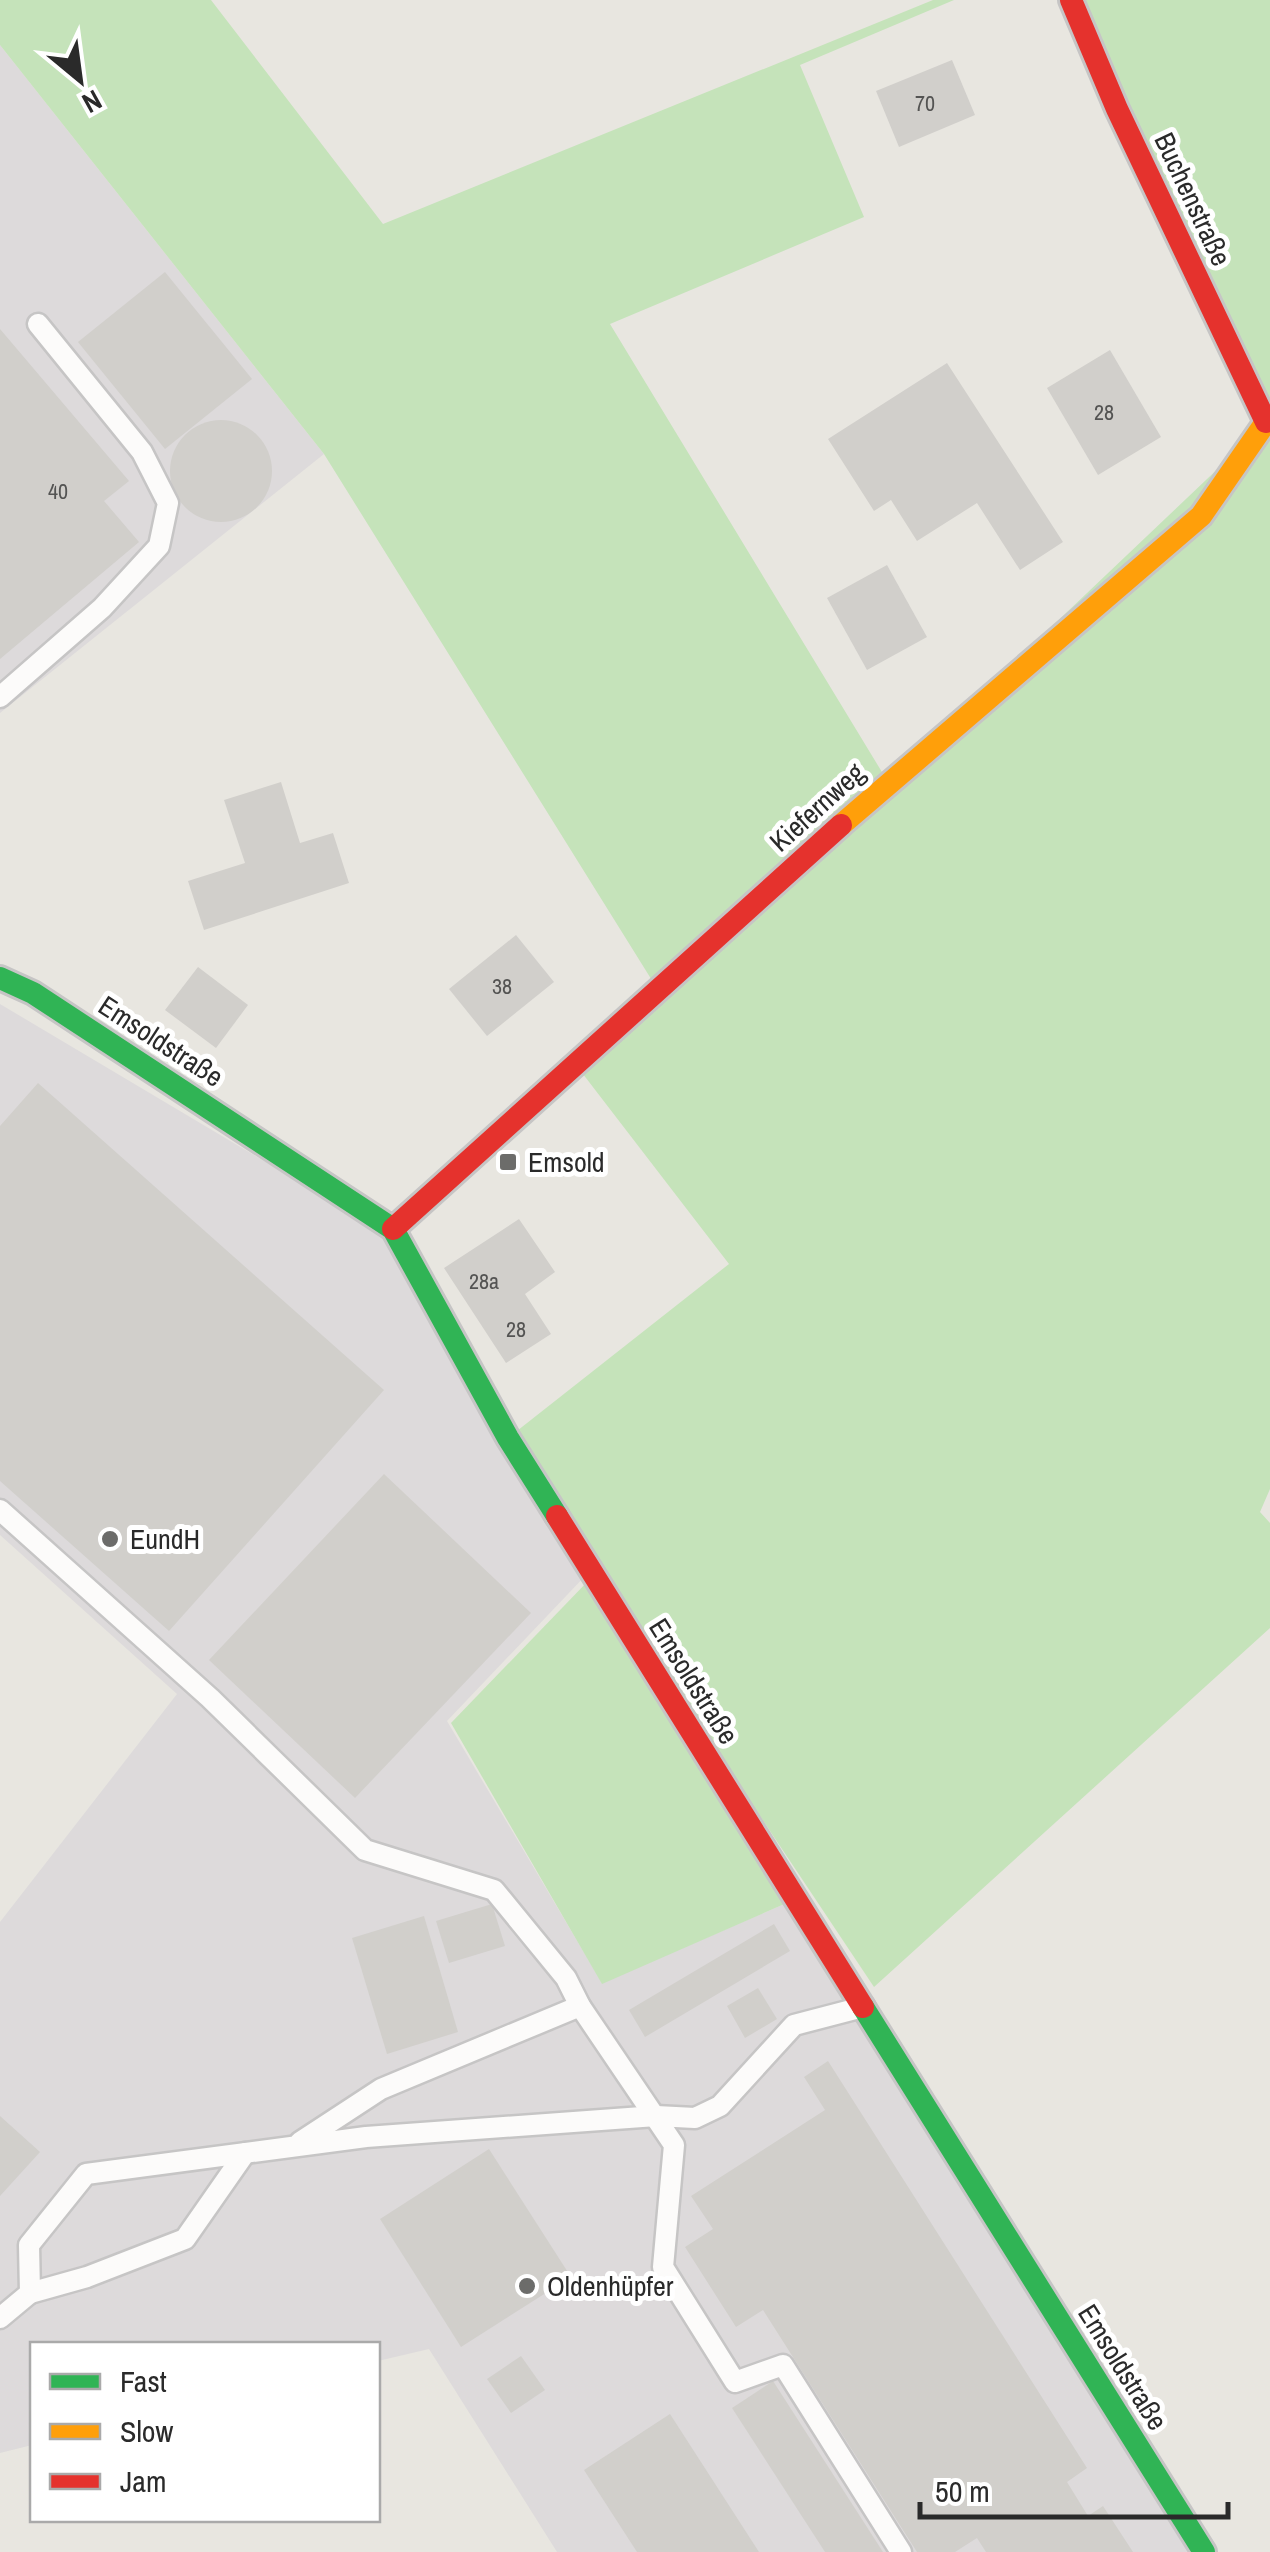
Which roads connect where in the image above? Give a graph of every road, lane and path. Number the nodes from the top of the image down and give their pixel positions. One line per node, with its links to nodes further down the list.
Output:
1 (1071, 0): 3 (street, Buchenstraße)
2 (38, 324): 4 (lane)
3 (1268, 422): 6 (street, Kiefernweg)
4 (0, 697)
5 (0, 978): 6 (street, Emsoldstraße)
6 (393, 1229): 9 (street, Emsoldstraße)
7 (0, 1510): 8 (lane)
8 (580, 2006): 10 (lane); 11 (lane)
9 (861, 2008): 10 (lane); 16 (street, Emsoldstraße)
10 (656, 2116): 11 (lane); 15 (lane)
11 (294, 2146): 12 (lane)
12 (245, 2153): 13 (lane); 13 (lane)
13 (30, 2293): 14 (lane)
14 (0, 2318)
15 (901, 2552)
16 (1204, 2552)

